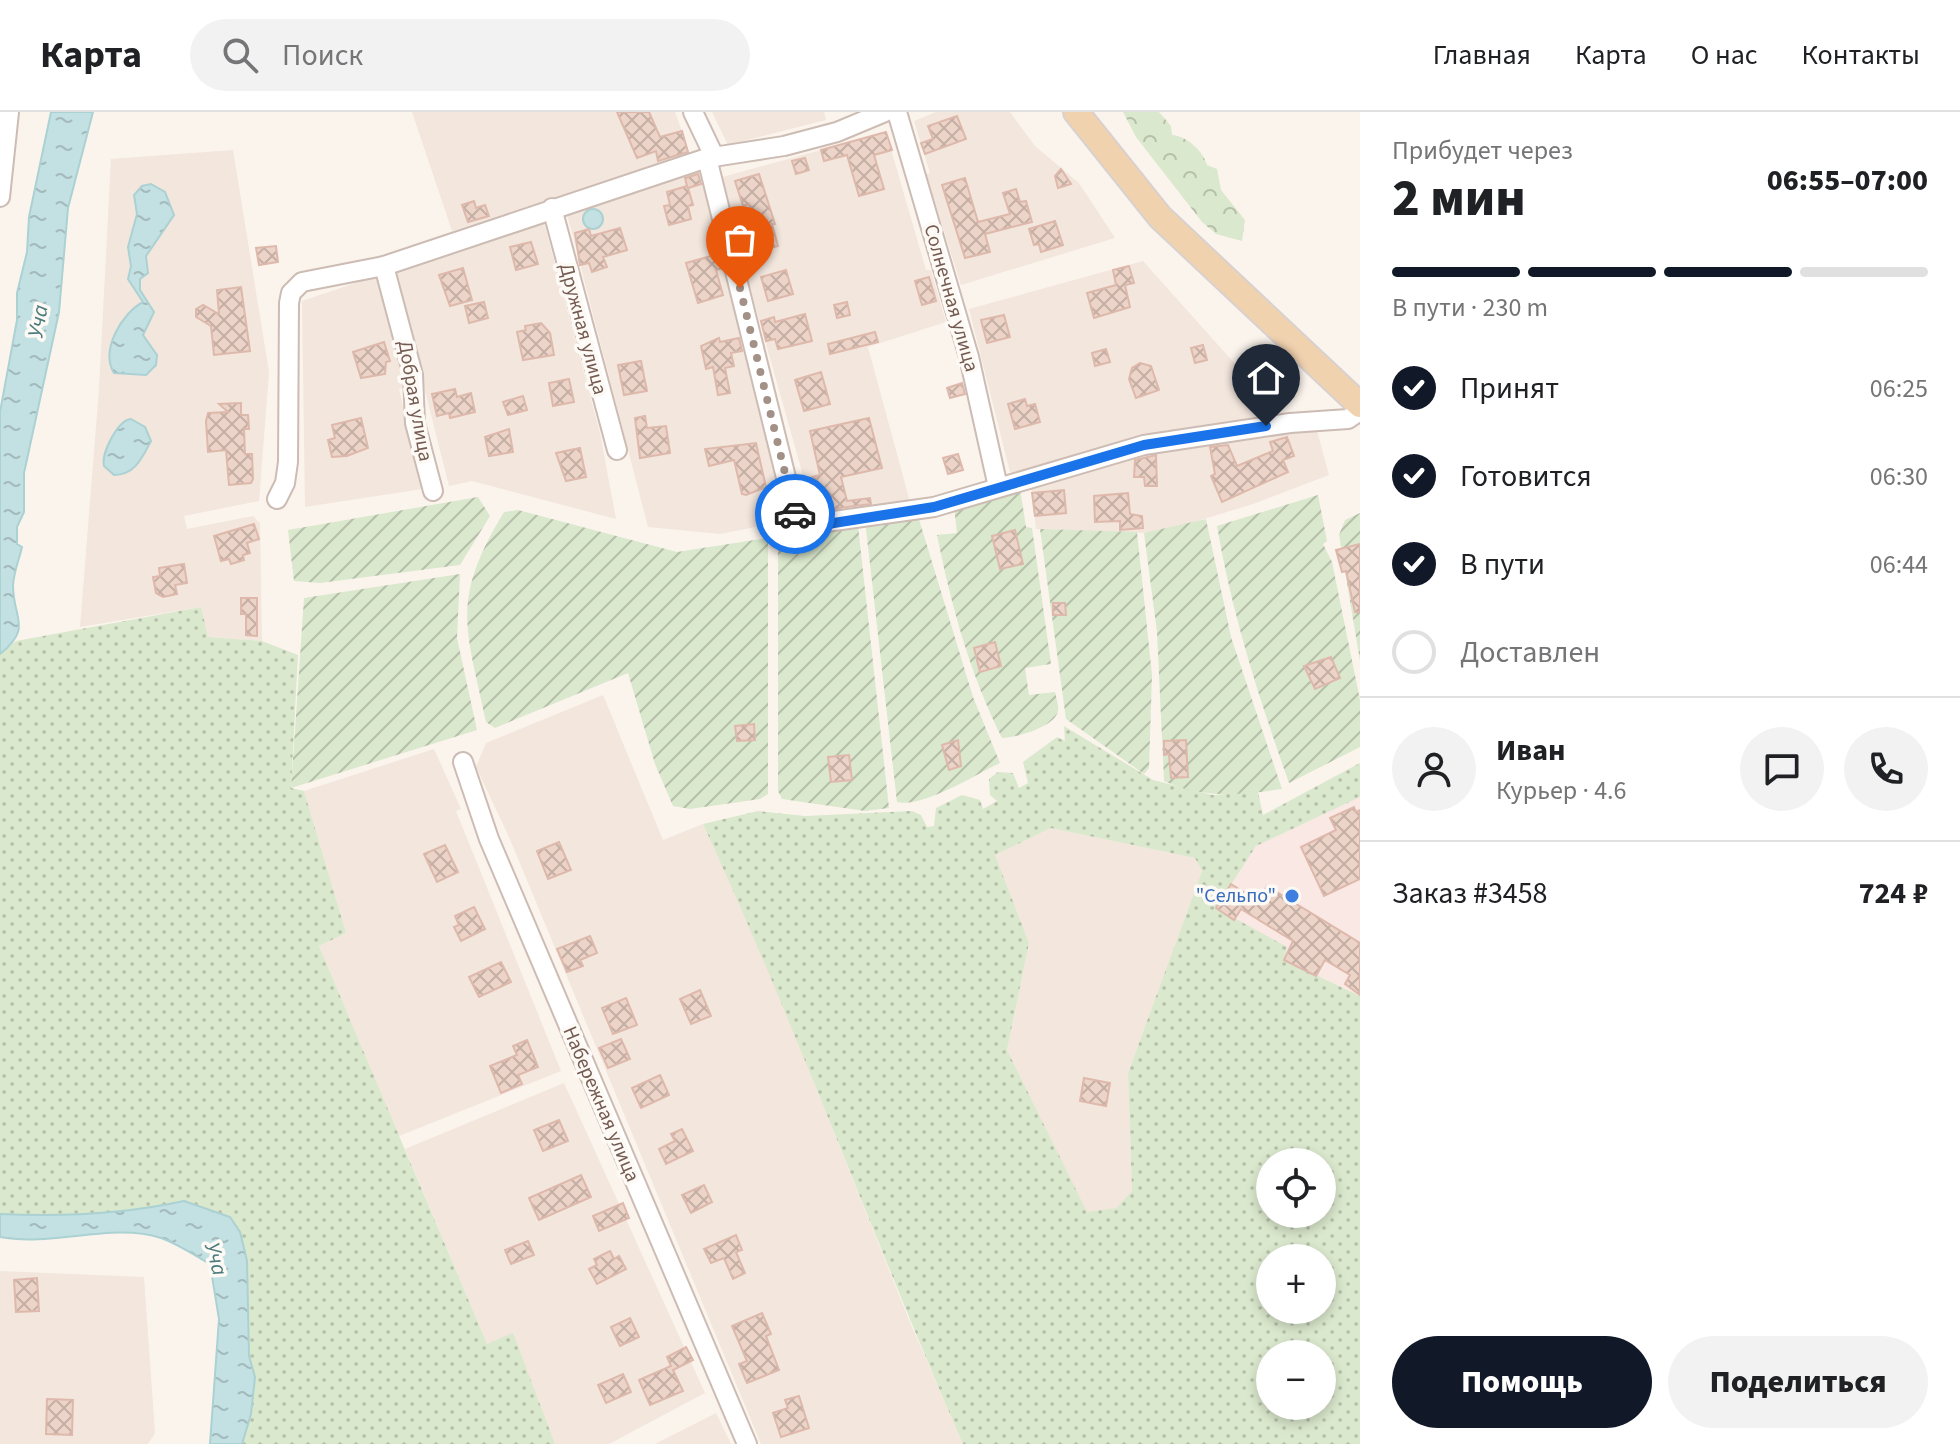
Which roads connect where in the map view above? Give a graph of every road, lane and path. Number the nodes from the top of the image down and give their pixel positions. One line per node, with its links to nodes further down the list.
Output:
1 (9, 112): 7 (street)
2 (693, 112): 6 (street)
3 (885, 112): 6 (street)
4 (897, 112): 13 (street, Солнечная улица)
5 (1076, 112): 10 (main road)
6 (711, 157): 8 (street); 13 (street)
7 (0, 197)
8 (552, 208): 9 (street); 12 (street, Дружная улица)
9 (384, 266): 14 (street, Добрая улица); 15 (street)
10 (1360, 405)
11 (1360, 411): 13 (street)
12 (617, 450)
13 (998, 487)
14 (433, 491)
15 (277, 499)
16 (463, 762): 17 (street, Набережная улица)
17 (747, 1444)

